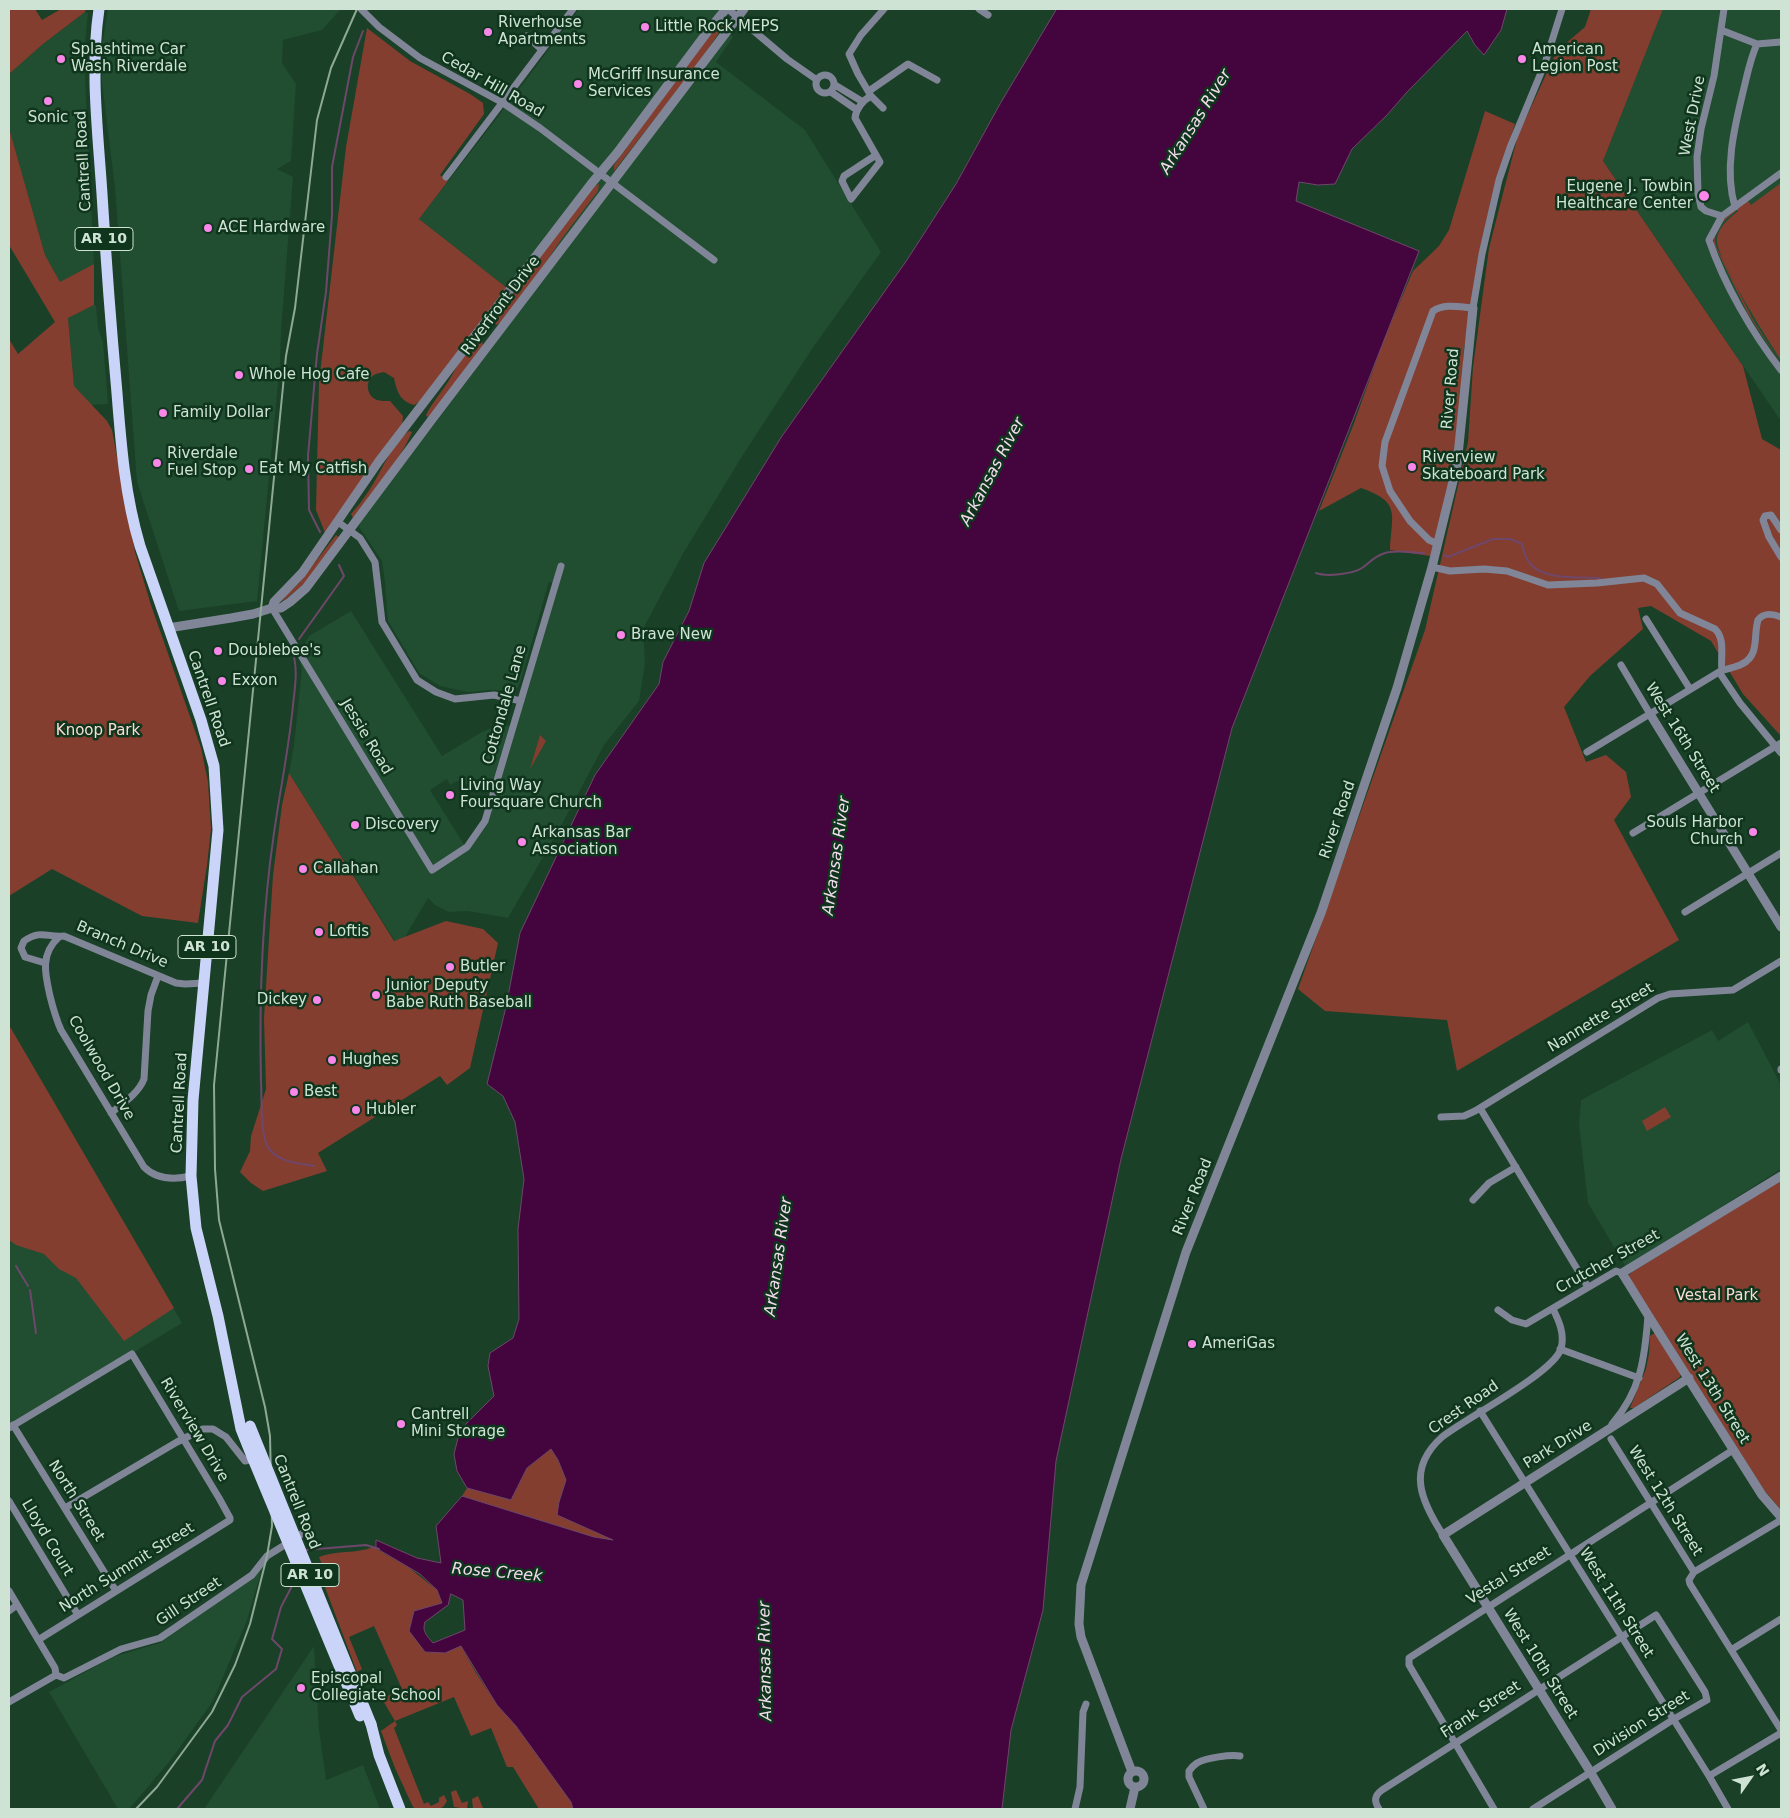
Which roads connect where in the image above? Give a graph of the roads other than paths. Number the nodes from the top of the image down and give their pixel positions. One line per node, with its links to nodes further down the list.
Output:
1 (99, 9): 45 (main road, Cantrell Road / AR 10)
2 (361, 9): 22 (street, Cedar Hill Road)
3 (573, 9): 16 (street)
4 (727, 9): 11 (street); 26 (street, Riverfront Drive)
5 (744, 9): 11 (street, Riverfront Drive)
6 (884, 9): 20 (street)
7 (979, 9): 10 (street)
8 (1562, 9): 33 (street, River Road)
9 (1724, 9): 12 (street, West Drive)
10 (988, 15)
11 (738, 17): 17 (street); 29 (street, Riverfront Drive)
12 (1721, 30): 15 (street); 31 (street, West Drive)
13 (526, 36): 16 (street)
14 (1781, 42): 15 (street)
15 (1757, 44): 30 (street)
16 (542, 50): 22 (street)
17 (817, 80): 19 (street); 19 (street)
18 (937, 80): 20 (street)
19 (833, 89): 21 (street); 24 (street)
20 (870, 94): 21 (street); 23 (street)
21 (863, 102): 24 (street)
22 (503, 103): 26 (street, Cedar Hill Road); 28 (street)
23 (882, 108)
24 (857, 110): 25 (street)
25 (876, 155): 25 (street)
26 (600, 173): 29 (street, Cedar Hill Road); 35 (street, Riverfront Drive)
27 (1781, 173): 30 (street)
28 (446, 177)
29 (612, 182): 32 (street, Cedar Hill Road); 36 (street, Riverfront Drive)
30 (1735, 207): 31 (street)
31 (1722, 216): 34 (street)
32 (714, 260)
33 (1473, 308): 38 (street, River Road); 38 (street)
34 (1781, 370)
35 (338, 522): 36 (street); 42 (street, Riverfront Drive)
36 (349, 530): 42 (street, Riverfront Drive); 49 (street)
37 (1781, 530): 39 (street)
38 (1438, 544): 41 (street, River Road)
39 (1781, 557)
40 (561, 566): 49 (street, Cottondale Lane)
41 (1432, 567): 47 (street); 122 (street, River Road)
42 (272, 608): 45 (street, Riverfront Drive); 57 (street, Jessie Road)
43 (1781, 617): 47 (street)
44 (1646, 619): 48 (street)
45 (168, 628): 65 (main road, Cantrell Road / AR 10)
46 (1621, 665): 50 (street, West 16th Street)
47 (1721, 671): 48 (street); 51 (street)
48 (1690, 689): 50 (street)
49 (521, 701): 57 (street, Cottondale Lane)
50 (1650, 714): 52 (street); 54 (street, West 16th Street)
51 (1779, 745): 53 (street); 54 (street)
52 (1587, 752)
53 (1781, 753)
54 (1700, 793): 55 (street); 58 (street, West 16th Street)
55 (1633, 833)
56 (1781, 852): 58 (street)
57 (442, 864)
58 (1748, 873): 59 (street); 60 (street, West 16th Street)
59 (1685, 912)
60 (1781, 927)
61 (59, 937): 63 (street, Branch Drive); 63 (street, Branch Drive); 64 (street, Branch Drive)
62 (1781, 961): 66 (street, Nannette Street)
63 (45, 963): 67 (street, Coolwood Drive)
64 (158, 976): 65 (street, Branch Drive); 67 (street)
65 (204, 983): 70 (main road, Cantrell Road / AR 10)
66 (1480, 1108): 68 (street, Nannette Street); 69 (street)
67 (111, 1113): 70 (street, Coolwood Drive)
68 (1441, 1117)
69 (1516, 1167): 72 (street); 74 (street)
70 (191, 1176): 83 (main road, Cantrell Road / AR 10)
71 (1781, 1176): 73 (street, Crutcher Street)
72 (1473, 1200)
73 (1622, 1273): 74 (street, Crutcher Street); 77 (street, West 13th Street)
74 (1588, 1287): 75 (street, Crutcher Street)
75 (1552, 1309): 76 (street, Crutcher Street); 78 (street)
76 (1498, 1310)
77 (1648, 1316): 79 (street); 80 (street, West 13th Street)
78 (1560, 1349): 79 (street); 81 (street, Crest Road)
79 (1639, 1378): 84 (street)
80 (1689, 1378): 84 (street, Park Drive); 86 (street, West 13th Street)
81 (1480, 1411): 88 (street, West 11th Street); 95 (street, Crest Road)
82 (11, 1426): 85 (street, Riverview Drive); 91 (street, North Street)
83 (245, 1428): 87 (main road, Cantrell Road / AR 10); 114 (main road, Cantrell Road / AR 10, bridge)
84 (1609, 1434): 88 (street, Park Drive); 90 (street, West 12th Street)
85 (183, 1439): 87 (street); 91 (street); 93 (street, Riverview Drive)
86 (1733, 1450): 90 (street, Vestal Street); 92 (street, West 13th Street)
87 (252, 1460): 114 (main road, Cantrell Road / AR 10, bridge)
88 (1524, 1483): 95 (street, Park Drive); 96 (street, West 11th Street)
89 (9, 1501): 103 (street, Lloyd Court)
90 (1650, 1503): 96 (street, Vestal Street); 97 (street, West 12th Street)
91 (65, 1508): 99 (street, North Street)
92 (1781, 1519): 97 (street)
93 (230, 1520): 99 (street, North Summit Street)
94 (305, 1531): 109 (street, Gill Street)
95 (1443, 1534): 101 (street, West 10th Street)
96 (1570, 1554): 101 (street, Vestal Street); 106 (street, West 11th Street)
97 (1694, 1572): 108 (street, West 12th Street)
98 (9, 1591): 100 (street)
99 (116, 1591): 103 (street, North Summit Street)
100 (17, 1605): 102 (street); 107 (street)
101 (1488, 1606): 110 (street, West 10th Street); 116 (street, Vestal Street)
102 (9, 1611)
103 (78, 1615): 107 (street, North Summit Street)
104 (1656, 1615): 106 (street, Frank Street); 113 (street, Division Street)
105 (1781, 1619): 108 (street)
106 (1622, 1638): 110 (street, Frank Street); 113 (street, West 11th Street)
107 (38, 1640): 109 (street)
108 (1731, 1650): 115 (street, West 12th Street)
109 (56, 1675): 111 (street, Gill Street)
110 (1539, 1689): 116 (street, Frank Street); 118 (street, West 10th Street)
111 (9, 1702)
112 (1086, 1704): 121 (street)
113 (1674, 1719): 118 (street, Division Street); 119 (street, West 11th Street)
114 (368, 1725): 120 (main road, Cantrell Road / AR 10)
115 (1781, 1732): 119 (street)
116 (1456, 1742): 124 (street, Frank Street); 125 (street)
117 (1240, 1756): 123 (street)
118 (1591, 1773): 126 (street, Division Street); 127 (street, West 10th Street)
119 (1709, 1776): 128 (street, West 11th Street)
120 (400, 1809)
121 (1075, 1809)
122 (1130, 1809)
123 (1204, 1809)
124 (1379, 1809)
125 (1494, 1809)
126 (1533, 1809)
127 (1612, 1809)
128 (1728, 1809)

